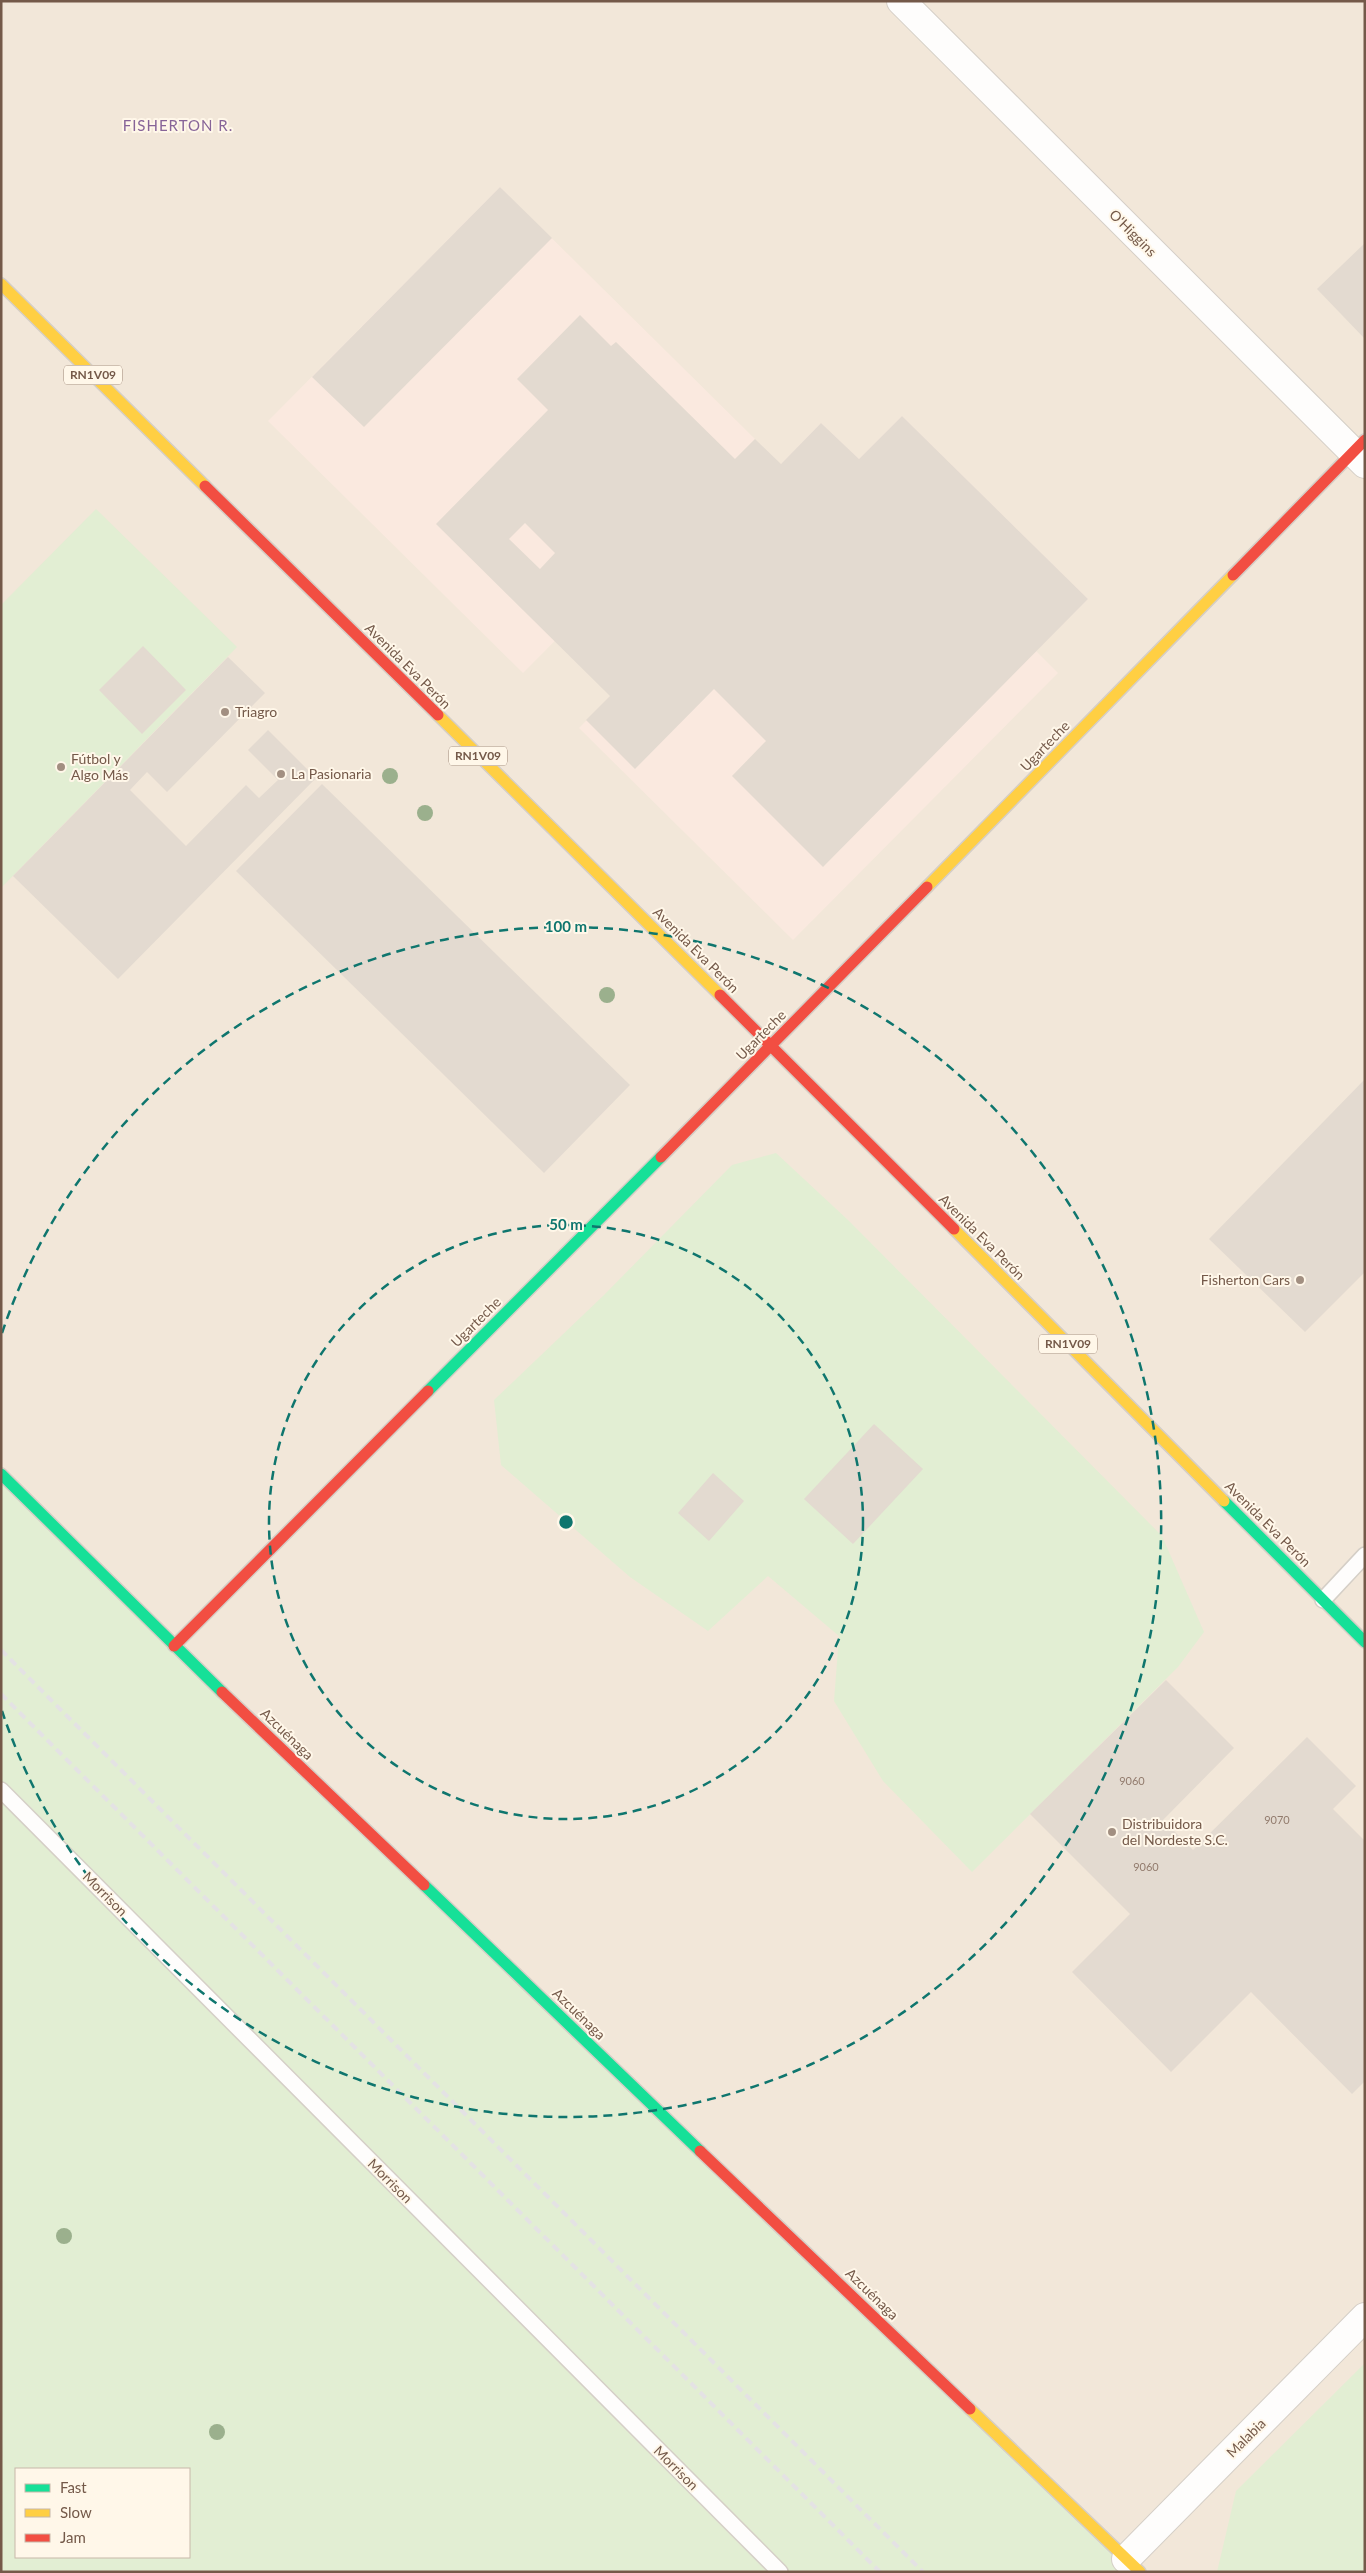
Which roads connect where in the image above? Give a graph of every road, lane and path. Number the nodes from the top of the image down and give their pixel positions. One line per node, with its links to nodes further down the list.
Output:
1 (901, 1): 3 (street, O'Higgins)
2 (1, 284): 4 (street, Avenida Eva Perón / RN1V09)
3 (1361, 452): 4 (street, Ugarteche)
4 (772, 1046): 7 (street, Avenida Eva Perón / RN1V09); 9 (street, Ugarteche)
5 (1, 1474): 9 (street, Azcuénaga)
6 (1365, 1555): 7 (lane)
7 (1323, 1600): 8 (street, Avenida Eva Perón / RN1V09)
8 (1365, 1642)
9 (174, 1646): 12 (street, Azcuénaga)
10 (1, 1790): 13 (lane, Morrison)
11 (1365, 2317): 12 (street, Malabia)
12 (1133, 2565)
13 (780, 2572)

